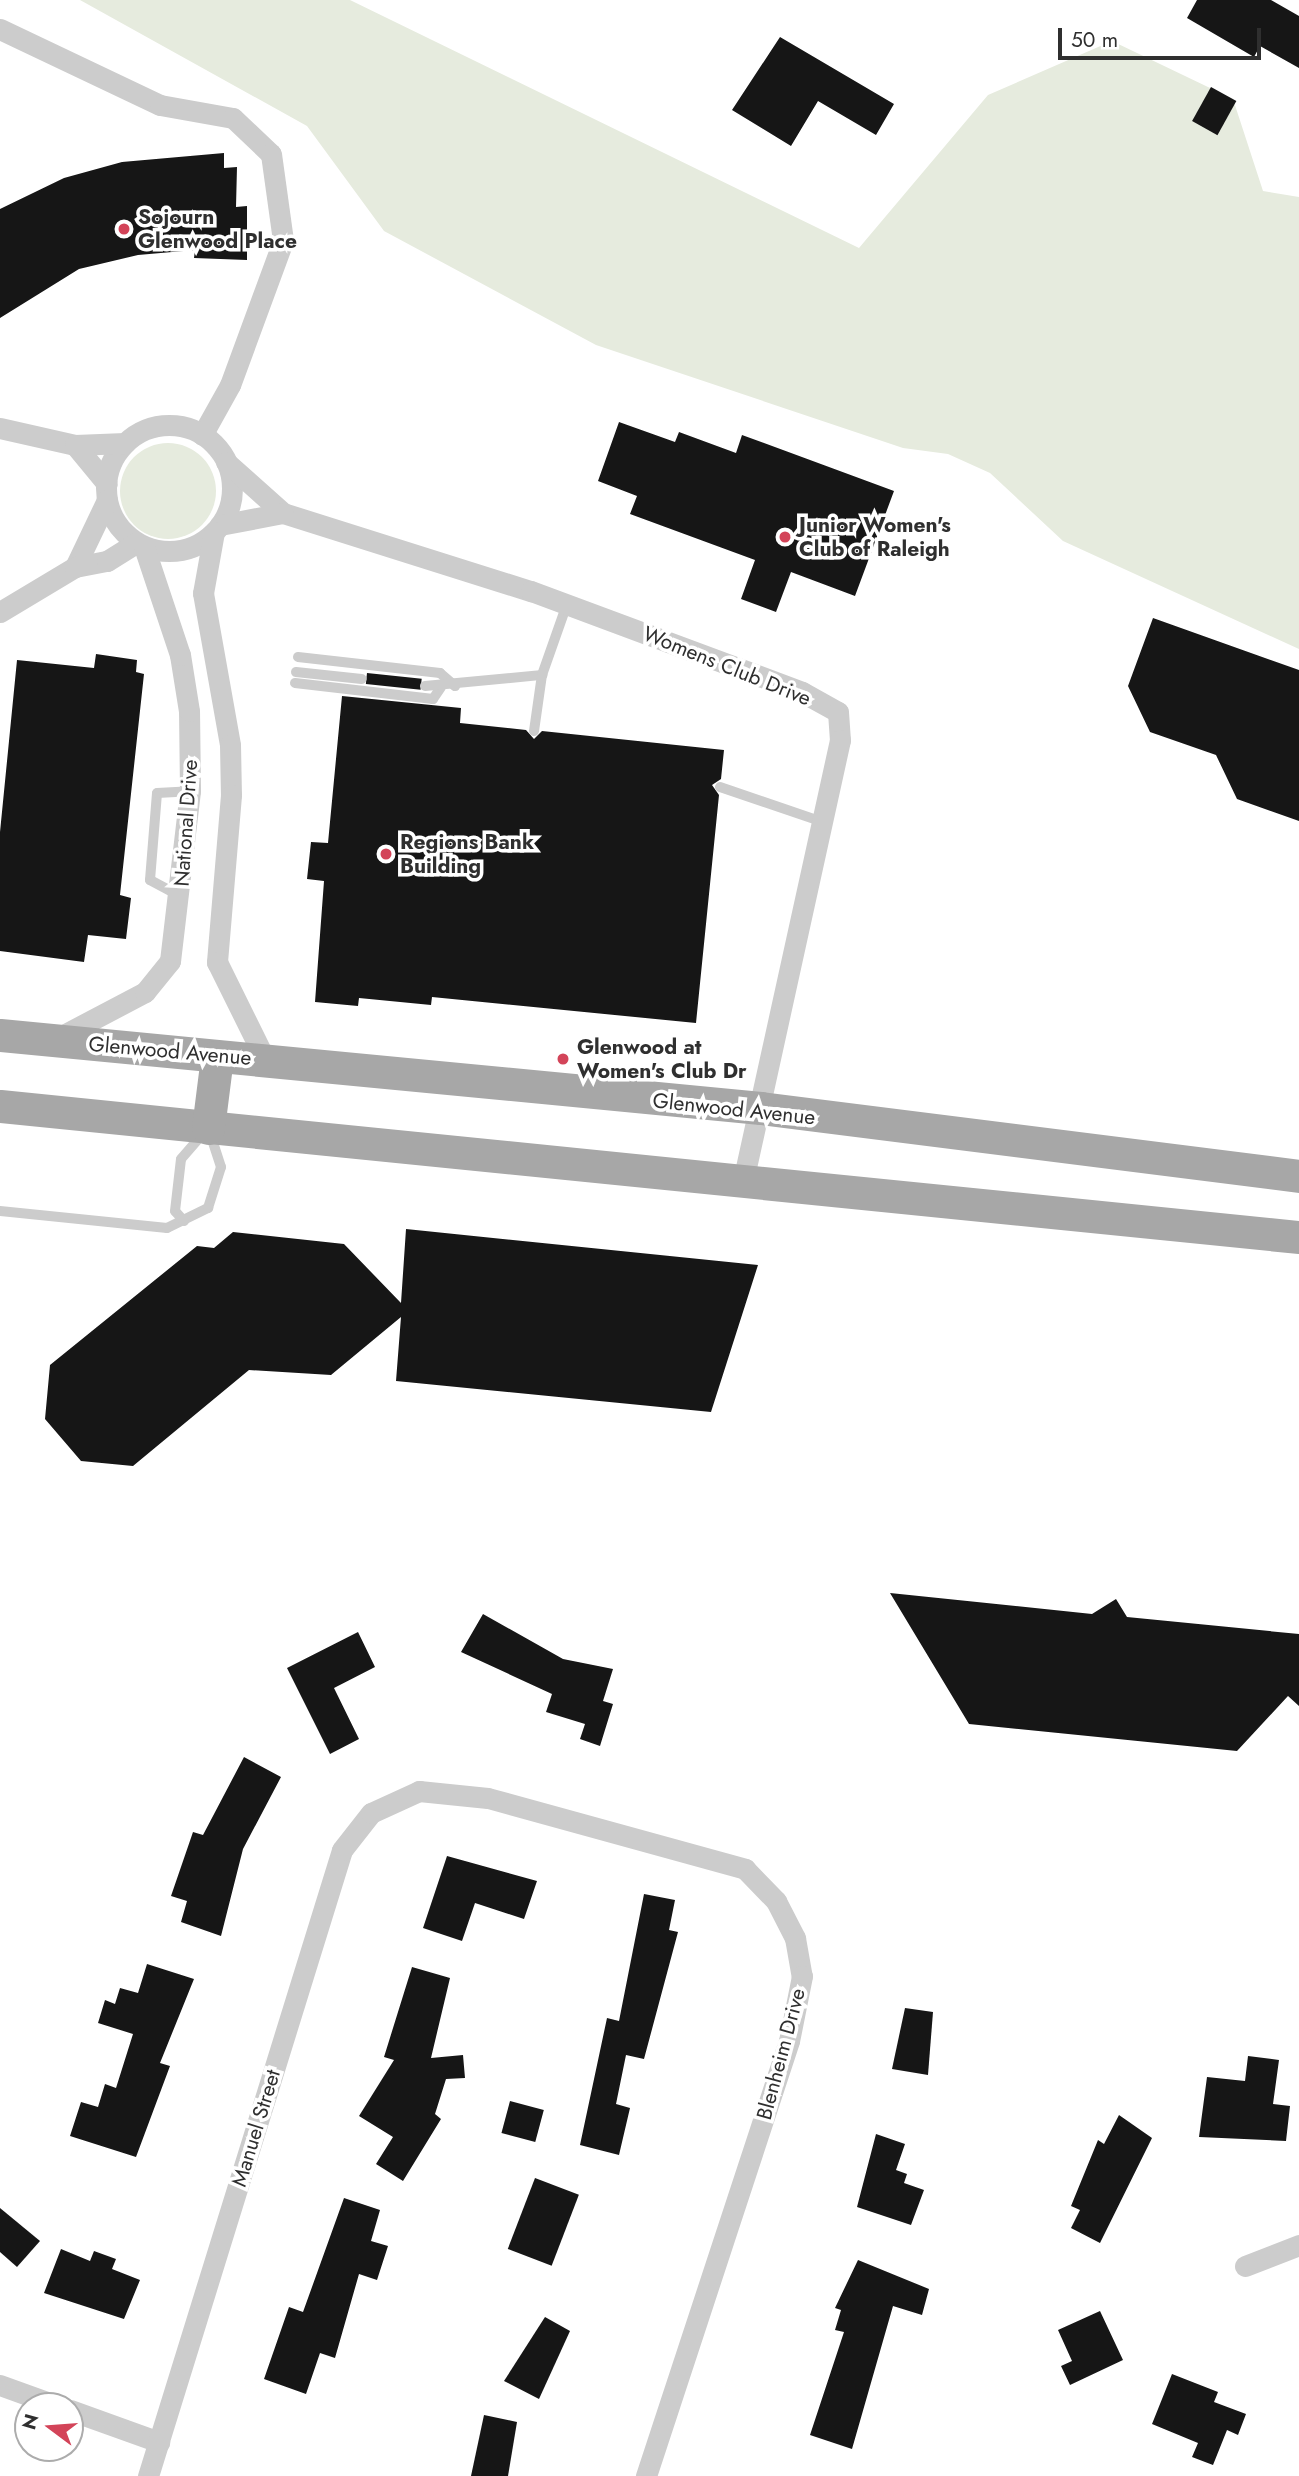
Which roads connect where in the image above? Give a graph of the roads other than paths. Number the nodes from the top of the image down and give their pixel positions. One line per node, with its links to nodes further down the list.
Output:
1 (0, 29): 3 (street)
2 (0, 428): 5 (street)
3 (202, 435): 4 (street); 6 (street)
4 (125, 443): 5 (street); 7 (street)
5 (75, 446): 7 (street)
6 (226, 462): 8 (street, Womens Club Drive); 9 (street)
7 (107, 492): 10 (street); 11 (street)
8 (283, 513): 9 (street, Womens Club Drive); 12 (street, Womens Club Drive)
9 (217, 528): 10 (street); 28 (street, National Drive)
10 (140, 545): 11 (street); 22 (street, National Drive)
11 (75, 566): 13 (street)
12 (567, 604): 15 (lane); 23 (street, Womens Club Drive)
13 (0, 612)
14 (298, 657): 18 (lane)
15 (542, 675): 18 (lane); 20 (lane)
16 (362, 679): 19 (lane)
17 (425, 686): 19 (lane)
18 (455, 686): 19 (lane)
19 (442, 687)
20 (534, 731)
21 (720, 788): 23 (lane)
22 (190, 791): 24 (street, National Drive); 24 (lane)
23 (823, 822): 30 (street, Womens Club Drive)
24 (181, 896): 26 (street, National Drive)
25 (0, 1035): 26 (main road, Glenwood Avenue)
26 (53, 1040): 27 (main road, Glenwood Avenue)
27 (217, 1057): 28 (main road, Glenwood Avenue); 31 (main road)
28 (265, 1059): 30 (main road, Glenwood Avenue)
29 (0, 1106): 31 (main road)
30 (761, 1108): 32 (main road, Glenwood Avenue); 33 (street, Womens Club Drive)
31 (208, 1128): 33 (main road); 35 (lane); 35 (lane)
32 (1299, 1176)
33 (744, 1177): 36 (main road)
34 (0, 1211): 35 (lane)
35 (184, 1221)
36 (1299, 1237)
37 (394, 1802): 43 (street, Manuel Street); 45 (street, Blenheim Drive)
38 (1299, 2245): 39 (street)
39 (1245, 2266)
40 (0, 2385): 41 (street)
41 (19, 2392)
42 (84, 2415): 43 (street)
43 (159, 2442): 44 (street, Manuel Street)
44 (148, 2476)
45 (646, 2476)

